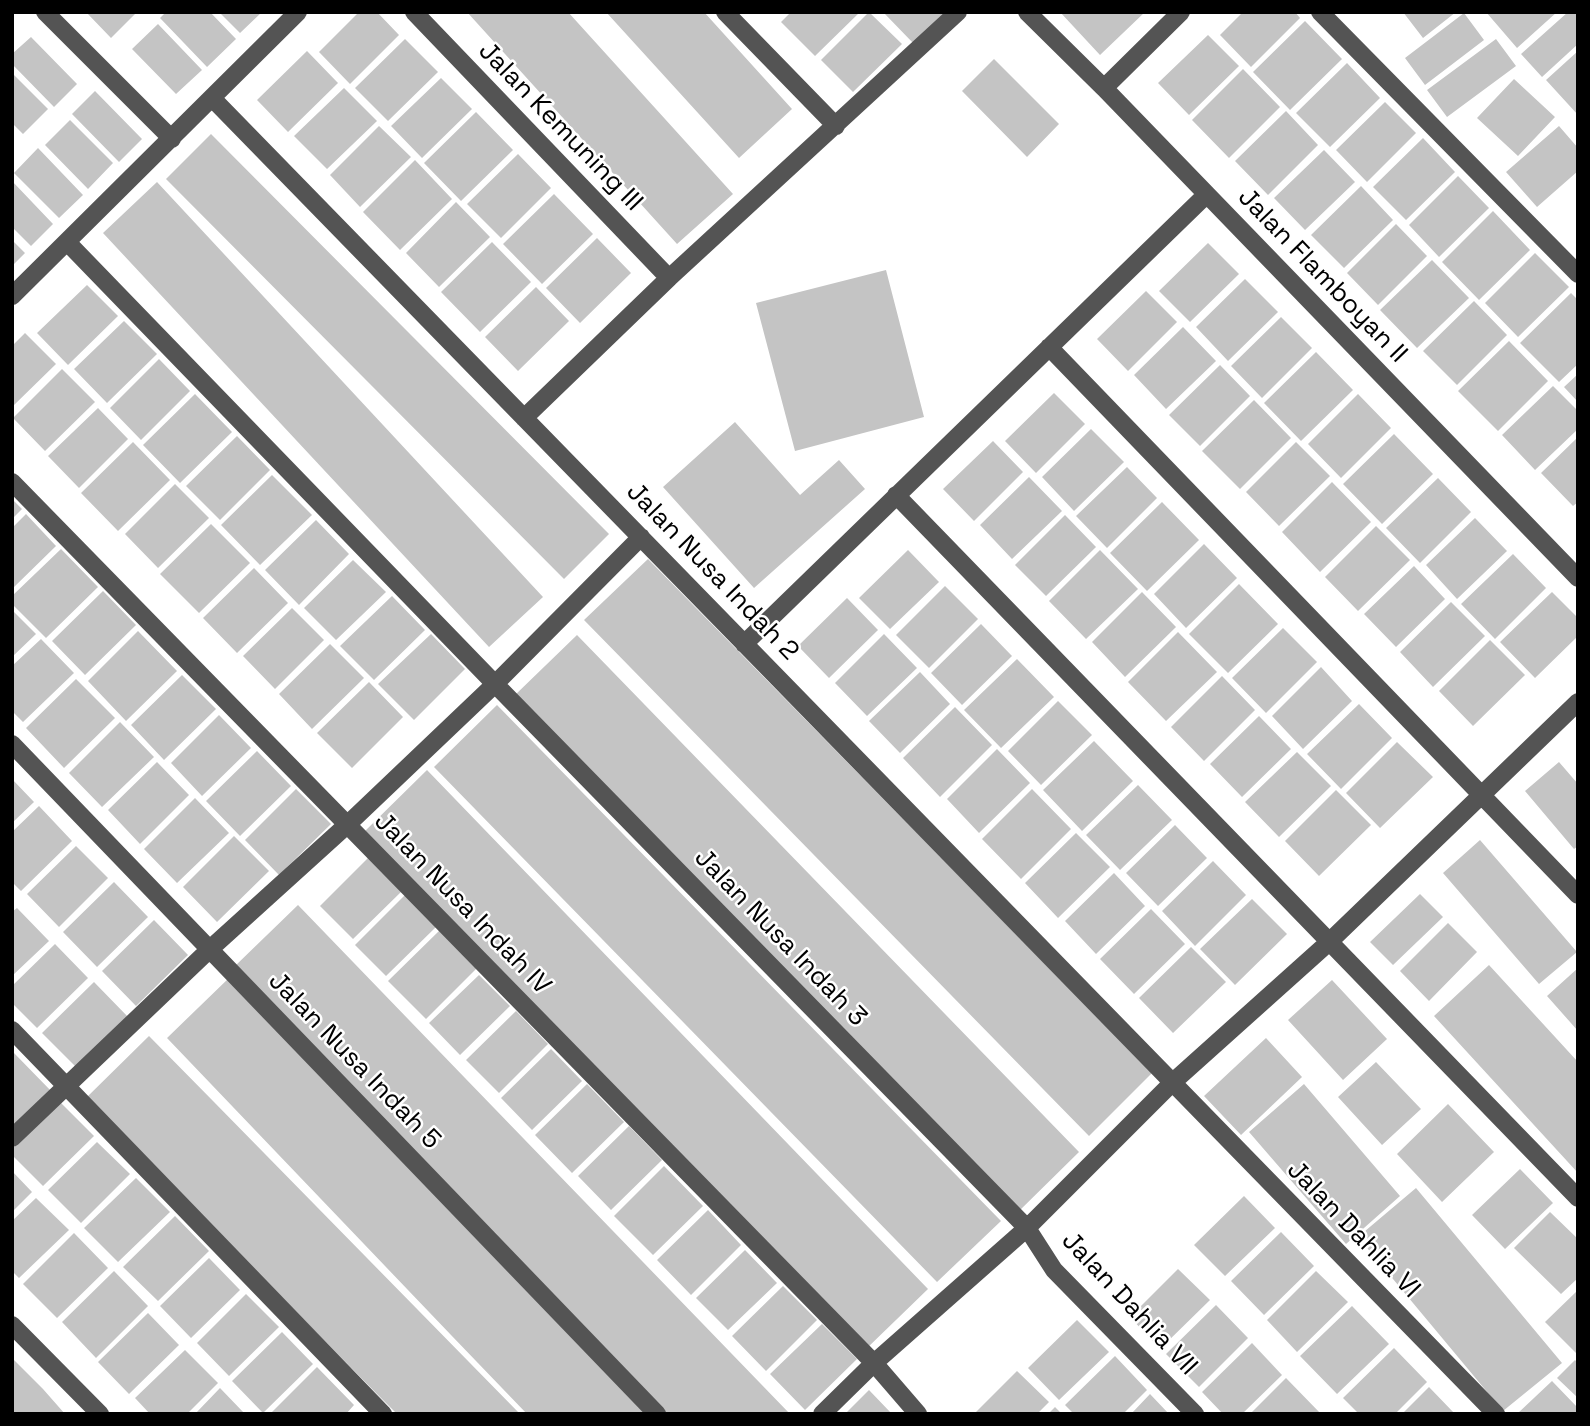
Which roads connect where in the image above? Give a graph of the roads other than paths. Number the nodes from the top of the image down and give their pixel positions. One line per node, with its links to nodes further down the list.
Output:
1 (45, 12): 12 (street)
2 (298, 12): 10 (street)
3 (414, 12): 16 (street, Jalan Kemuning III)
4 (725, 12): 11 (street)
5 (958, 12): 11 (street)
6 (1027, 12): 9 (street, Jalan Flamboyan II)
7 (1181, 12): 9 (street)
8 (1320, 12): 15 (street)
9 (1104, 88): 13 (street, Jalan Flamboyan II)
10 (213, 99): 12 (street); 19 (street, Jalan Nusa Indah 2)
11 (836, 126): 16 (street)
12 (172, 139): 14 (street)
13 (1206, 195): 18 (street); 23 (street, Jalan Flamboyan II)
14 (67, 242): 17 (street); 25 (street, Jalan Nusa Indah 3)
15 (1578, 274)
16 (669, 278): 19 (street)
17 (12, 296)
18 (1049, 347): 21 (street); 28 (street)
19 (524, 418): 22 (street, Jalan Nusa Indah 2)
20 (12, 482): 29 (street, Jalan Nusa Indah IV)
21 (896, 495): 24 (street); 31 (street)
22 (642, 537): 24 (street, Jalan Nusa Indah 2); 25 (street)
23 (1578, 578)
24 (744, 644): 34 (street, Jalan Nusa Indah 2)
25 (495, 684): 29 (street); 38 (street, Jalan Nusa Indah 3)
26 (1578, 702): 28 (street)
27 (12, 744): 32 (street, Jalan Nusa Indah 5)
28 (1481, 796): 30 (street); 31 (street)
29 (348, 824): 32 (street); 40 (street, Jalan Nusa Indah IV)
30 (1578, 895)
31 (1328, 943): 34 (street); 37 (street)
32 (210, 950): 35 (street); 43 (street, Jalan Nusa Indah 5)
33 (12, 1030): 35 (street)
34 (1173, 1082): 38 (street); 47 (street, Jalan Dahlia VI)
35 (68, 1086): 36 (street); 42 (street)
36 (12, 1138)
37 (1578, 1198)
38 (1027, 1228): 40 (street); 46 (street, Jalan Dahlia VII)
39 (12, 1325): 41 (street)
40 (874, 1363): 44 (street); 45 (street, Jalan Nusa Indah IV)
41 (100, 1414)
42 (383, 1414)
43 (657, 1414)
44 (822, 1414)
45 (918, 1414)
46 (1195, 1414)
47 (1496, 1414)

